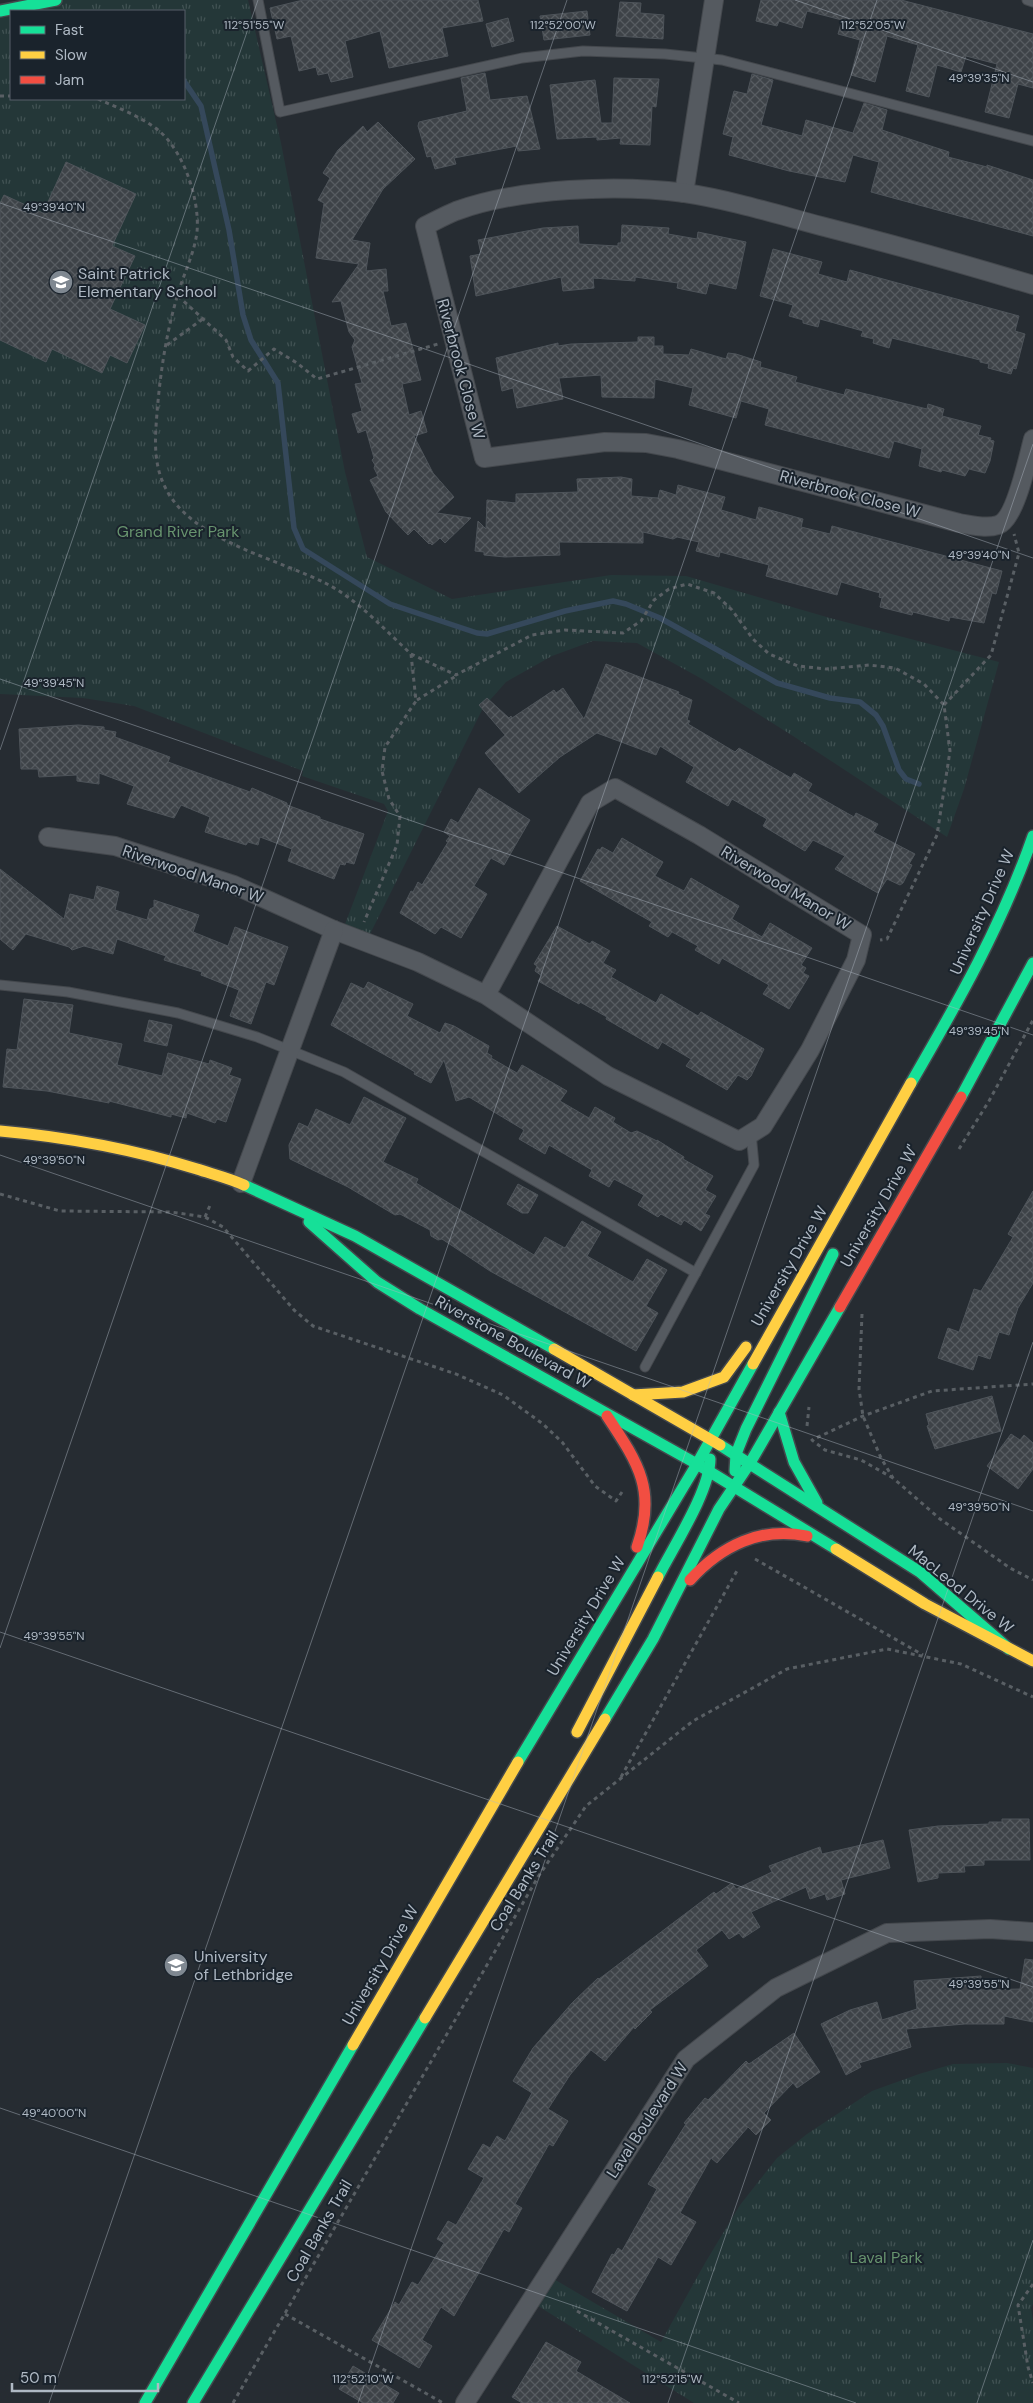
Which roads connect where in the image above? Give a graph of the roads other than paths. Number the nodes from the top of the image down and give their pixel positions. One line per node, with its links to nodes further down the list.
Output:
1 (56, 0): 6 (main road)
2 (258, 0): 7 (lane)
3 (714, 0): 7 (street)
4 (1027, 0): 5 (lane)
5 (1033, 2)
6 (0, 11)
7 (705, 58): 8 (lane); 9 (street)
8 (1033, 141)
9 (684, 193): 10 (street, Riverbrook Close W); 11 (street, Riverbrook Close W)
10 (1033, 285)
11 (1033, 439)
12 (1033, 836): 19 (main road, University Drive W)
13 (48, 838): 14 (street, Riverwood Manor W)
14 (334, 930): 17 (street, Riverwood Manor W); 18 (street)
15 (1033, 964): 31 (main road, University Drive W')
16 (0, 985): 18 (lane)
17 (486, 995): 21 (street, Riverwood Manor W); 21 (street, Riverwood Manor W)
18 (290, 1050): 23 (street); 27 (lane)
19 (915, 1078): 22 (main road); 25 (main road, University Drive W)
20 (0, 1131): 23 (main road, Riverstone Boulevard W)
21 (751, 1133): 27 (lane)
22 (888, 1149)
23 (241, 1183): 24 (main road, Riverstone Boulevard W)
24 (291, 1206): 29 (main road, Riverstone Boulevard W); 30 (main road, Riverstone Boulevard W)
25 (838, 1214): 29 (main road); 32 (main road, University Drive W)
26 (839, 1243): 33 (main road)
27 (696, 1273): 28 (lane)
28 (645, 1367)
29 (633, 1395): 32 (main road, Riverstone Boulevard W)
30 (602, 1410): 35 (main road, Riverstone Boulevard W); 40 (main road)
31 (779, 1412): 34 (main road, University Drive W'); 38 (main road)
32 (711, 1439): 33 (main road, Riverstone Boulevard W); 35 (main road, University Drive W); 36 (main road)
33 (736, 1454): 34 (main road, Riverstone Boulevard W); 37 (main road)
34 (750, 1463): 37 (main road); 38 (main road, MacLeod Drive W)
35 (697, 1464): 36 (main road, Riverstone Boulevard W); 40 (main road, University Drive W)
36 (710, 1472): 37 (main road, Riverstone Boulevard W); 44 (main road)
37 (734, 1486): 39 (main road, MacLeod Drive W); 41 (main road)
38 (820, 1507): 42 (main road, MacLeod Drive W)
39 (826, 1543): 41 (main road); 42 (main road, MacLeod Drive W)
40 (628, 1578): 48 (main road, University Drive W)
41 (672, 1604): 46 (main road)
42 (1009, 1649): 43 (main road)
43 (1033, 1661)
44 (574, 1739)
45 (542, 1800): 46 (main road)
46 (501, 1888): 49 (main road)
47 (1033, 1932): 50 (street, Laval Boulevard W)
48 (145, 2403)
49 (193, 2403)
50 (465, 2403)

